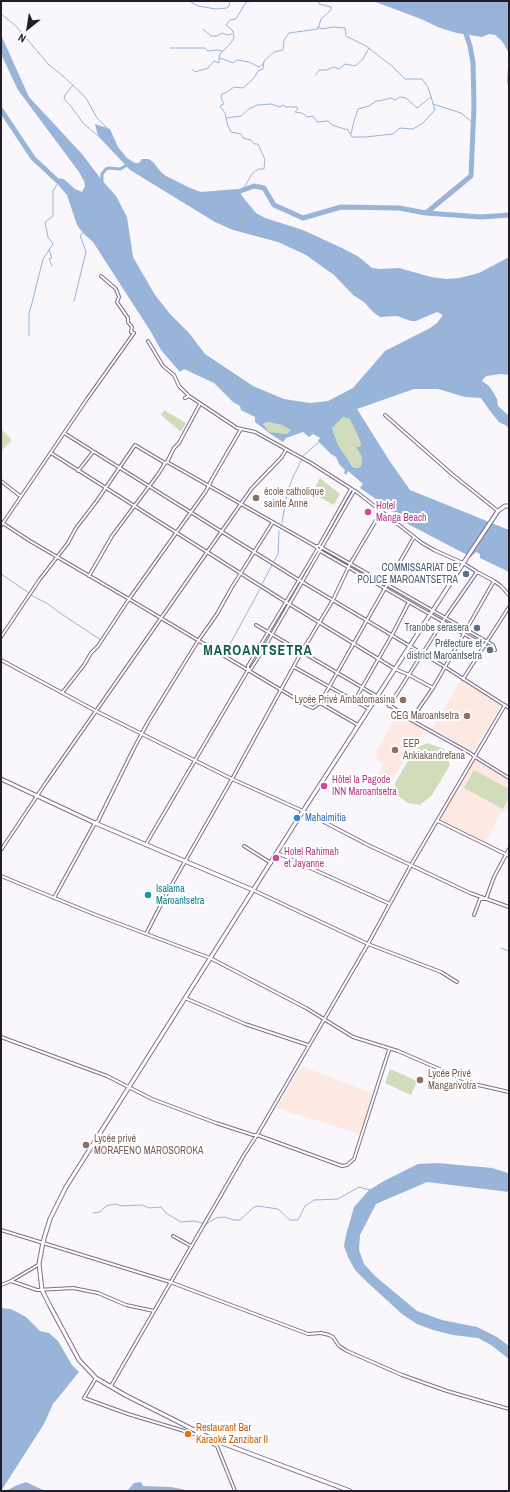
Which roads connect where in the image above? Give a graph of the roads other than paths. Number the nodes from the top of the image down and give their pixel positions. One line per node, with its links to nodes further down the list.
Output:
1 (102, 276): 8 (street)
2 (148, 341): 3 (street)
3 (189, 396): 4 (street); 5 (street)
4 (185, 398)
5 (200, 404): 7 (street); 12 (street)
6 (385, 415): 25 (street)
7 (242, 429): 9 (street); 17 (street)
8 (64, 433): 10 (street); 11 (street)
9 (286, 450): 19 (street); 22 (street)
10 (92, 452): 13 (street); 14 (street)
11 (51, 453): 14 (street); 21 (street)
12 (166, 463): 13 (street); 16 (street); 17 (street)
13 (119, 468): 16 (street); 18 (street)
14 (78, 471): 18 (street)
15 (1, 481): 21 (street)
16 (149, 486): 23 (street); 26 (street)
17 (209, 486): 22 (street); 26 (street)
18 (105, 488): 23 (street); 41 (street)
19 (351, 488): 20 (street); 35 (street)
20 (354, 491): 27 (street); 36 (street)
21 (20, 496): 28 (street)
22 (242, 504): 29 (street); 31 (street)
23 (135, 506): 32 (street); 47 (street)
24 (509, 506): 25 (main road)
25 (498, 511): 42 (main road)
26 (191, 512): 31 (street); 32 (street)
27 (382, 512): 33 (street); 43 (street)
28 (2, 522): 30 (street); 41 (street)
29 (273, 522): 34 (street); 40 (street)
30 (1, 526)
31 (222, 531): 39 (street); 40 (street)
32 (176, 532): 39 (street); 54 (street)
33 (414, 537): 42 (street); 51 (street)
34 (315, 546): 35 (street); 37 (street)
35 (319, 546): 36 (street); 37 (street)
36 (322, 548): 38 (street); 43 (street)
37 (317, 550): 38 (street); 48 (street)
38 (320, 551): 44 (street); 49 (street)
39 (207, 552): 46 (street); 61 (street)
40 (254, 552): 46 (street); 48 (street)
41 (57, 557): 47 (street); 72 (street)
42 (463, 563): 45 (street); 60 (main road)
43 (350, 564): 44 (street); 51 (street)
44 (348, 568): 52 (street); 55 (street)
45 (477, 572): 50 (street); 62 (street)
46 (241, 573): 56 (street); 73 (street)
47 (89, 576): 54 (street)
48 (299, 580): 49 (street); 56 (street)
49 (302, 581): 55 (street); 58 (street)
50 (494, 581): 53 (street); 67 (street)
51 (386, 584): 52 (street); 60 (street)
52 (384, 588): 57 (street); 63 (street)
53 (509, 596)
54 (129, 599): 61 (street); 93 (street)
55 (333, 600): 63 (street); 65 (street)
56 (286, 602): 58 (street); 68 (street)
57 (409, 602): 60 (street); 71 (street)
58 (289, 604): 65 (street); 69 (street)
59 (509, 607): 74 (street)
60 (432, 612): 62 (street); 64 (street); 77 (main road)
61 (160, 618): 73 (street); 101 (street)
62 (445, 618): 64 (street); 67 (street)
63 (366, 619): 71 (street); 75 (street)
64 (443, 621): 70 (street); 79 (street)
65 (320, 623): 75 (street); 78 (street)
66 (256, 626): 68 (street)
67 (466, 630): 70 (street); 74 (street)
68 (268, 632): 69 (street); 85 (street)
69 (271, 634): 78 (street); 85 (street)
70 (464, 634): 76 (street); 83 (street)
71 (392, 635): 77 (street); 80 (street)
72 (1, 637)
73 (198, 641): 85 (street); 104 (street)
74 (487, 642): 76 (street); 76 (street)
75 (354, 643): 80 (street); 86 (street)
76 (484, 645): 88 (street)
77 (410, 646): 79 (street); 84 (main road)
78 (301, 653): 82 (street); 86 (street)
79 (422, 653): 83 (street); 87 (street)
80 (379, 659): 84 (street); 90 (street)
81 (1, 660): 93 (street)
82 (294, 666): 89 (street); 92 (street)
83 (445, 667): 88 (street); 91 (street)
84 (395, 669): 87 (street); 94 (main road)
85 (248, 670): 92 (street); 106 (street)
86 (336, 674): 89 (street); 90 (street)
87 (409, 675): 91 (street); 98 (street)
88 (463, 679): 97 (street)
89 (330, 686): 95 (street); 96 (street)
90 (361, 688): 94 (street); 95 (street)
91 (433, 688): 102 (street)
92 (282, 690): 96 (street); 109 (street)
93 (62, 693): 101 (street)
94 (377, 697): 98 (street); 100 (main road)
95 (355, 700): 100 (street)
96 (320, 703): 103 (street)
97 (505, 705): 99 (street); 105 (street)
98 (389, 706): 102 (street)
99 (509, 708)
100 (370, 709): 103 (main road)
101 (96, 711): 104 (street); 110 (street)
102 (411, 720): 105 (street)
103 (359, 726): 111 (main road)
104 (142, 734): 106 (street); 113 (street)
105 (475, 758): 107 (street); 112 (street)
106 (196, 761): 109 (street); 114 (street)
107 (509, 778)
108 (1, 779): 110 (main road)
109 (232, 779): 111 (street); 120 (street)
110 (36, 796): 113 (main road); 117 (street)
111 (303, 811): 118 (main road); 122 (street)
112 (438, 821): 119 (street); 122 (street)
113 (95, 823): 114 (main road); 125 (street)
114 (146, 845): 120 (main road)
115 (244, 846): 121 (street)
116 (509, 849): 119 (street)
117 (1, 850)
118 (277, 852): 121 (main road); 127 (street)
119 (508, 855): 126 (street)
120 (185, 861): 124 (main road); 130 (street)
121 (271, 863): 124 (main road)
122 (411, 865): 126 (street); 127 (street)
123 (1, 876): 125 (street)
124 (253, 890): 131 (street); 132 (main road)
125 (54, 898): 130 (street)
126 (486, 899): 128 (street); 129 (street)
127 (390, 904): 131 (street)
128 (509, 907)
129 (474, 915)
130 (146, 934): 132 (street)
131 (368, 944): 133 (street); 135 (street)
132 (210, 958): 134 (main road); 135 (street)
133 (457, 982)
134 (185, 998): 137 (street); 139 (main road)
135 (323, 1019): 137 (street); 138 (street)
136 (1, 1037): 139 (street)
137 (308, 1045): 141 (street)
138 (389, 1049): 140 (street); 141 (street)
139 (129, 1088): 141 (street); 144 (main road)
140 (509, 1092)
141 (257, 1135): 145 (street)
142 (1, 1230): 144 (street)
143 (173, 1236): 145 (street)
144 (43, 1242): 146 (main road); 148 (street)
145 (191, 1246): 148 (street)
146 (40, 1264): 147 (street); 150 (main road)
147 (11, 1281): 149 (street); 150 (street)
148 (170, 1282): 151 (street); 154 (street)
149 (1, 1285)
150 (42, 1290): 151 (street); 152 (main road)
151 (154, 1311): 153 (street)
152 (96, 1378): 153 (main road); 157 (street)
153 (111, 1387): 155 (main road)
154 (509, 1409)
155 (192, 1428): 156 (main road); 157 (street)
156 (198, 1431): 158 (street); 159 (main road)
157 (189, 1433): 158 (street)
158 (212, 1442): 160 (street)
159 (224, 1443): 160 (street); 162 (main road)
160 (217, 1446): 161 (street)
161 (235, 1491)
162 (350, 1491)

